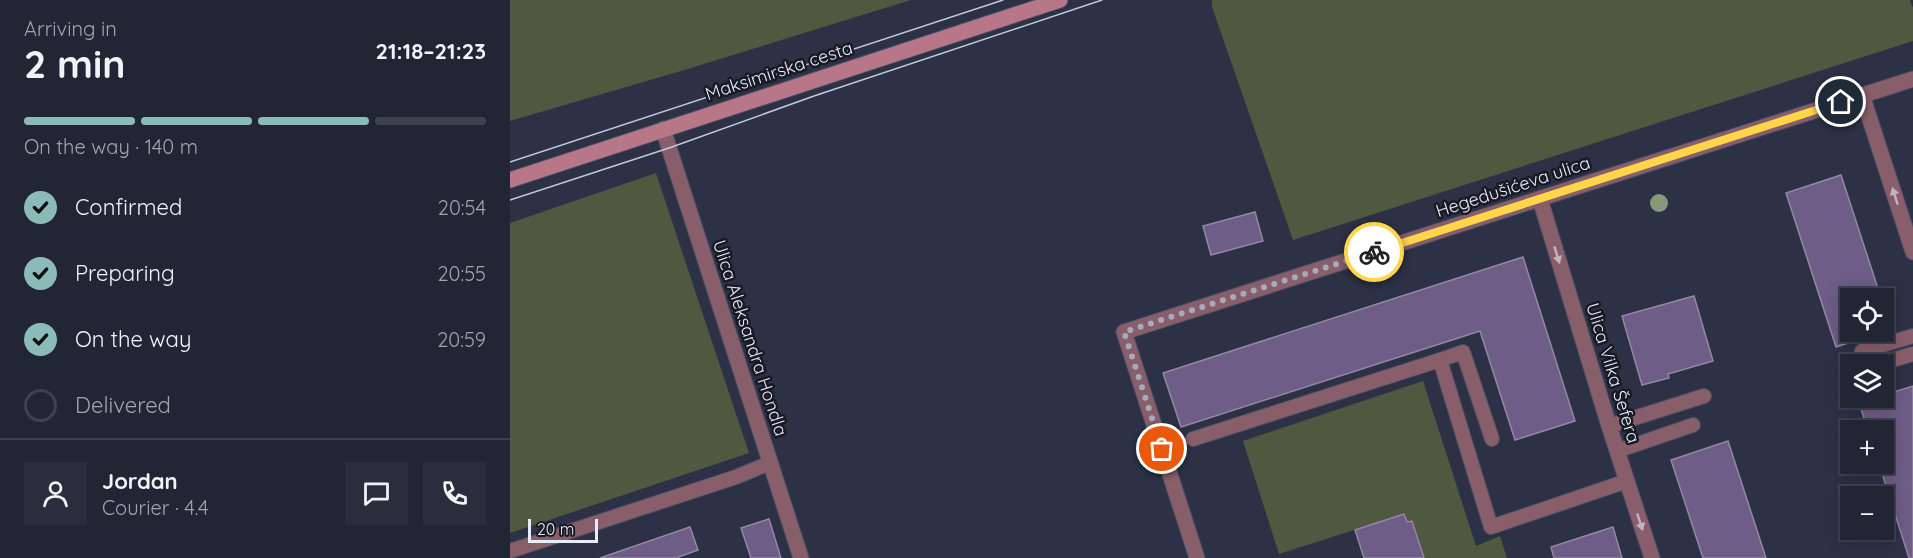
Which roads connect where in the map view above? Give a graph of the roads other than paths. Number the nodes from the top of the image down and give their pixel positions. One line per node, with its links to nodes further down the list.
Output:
1 (1060, 0): 4 (main road, Maksimirska cesta)
2 (1913, 79): 3 (street, Hegedušićeva ulica)
3 (1862, 95): 6 (street, Hegedušićeva ulica); 7 (street, one-way to 3)
4 (663, 129): 5 (main road, Maksimirska cesta); 19 (street, Ulica Aleksandra Hondla)
5 (510, 180)
6 (1540, 199): 15 (street, Ulica Vilka Šefera, one-way to 15); 23 (street, Hegedušićeva ulica)
7 (1913, 252)
8 (1913, 336): 9 (lane)
9 (1862, 351)
10 (1913, 354): 12 (lane)
11 (1440, 360): 16 (lane); 17 (lane); 20 (lane)
12 (1894, 360)
13 (1704, 396): 15 (lane)
14 (1693, 425): 18 (lane)
15 (1609, 426): 18 (street, Ulica Vilka Šefera)
16 (1491, 438)
17 (1193, 439)
18 (1617, 451): 20 (street, Ulica Vilka Šefera)
19 (770, 464): 21 (lane); 22 (street, Ulica Aleksandra Hondla)
20 (1627, 481): 24 (street, Ulica Vilka Šefera, one-way to 24)
21 (510, 551)
22 (801, 558)
23 (1197, 558)
24 (1652, 558)

